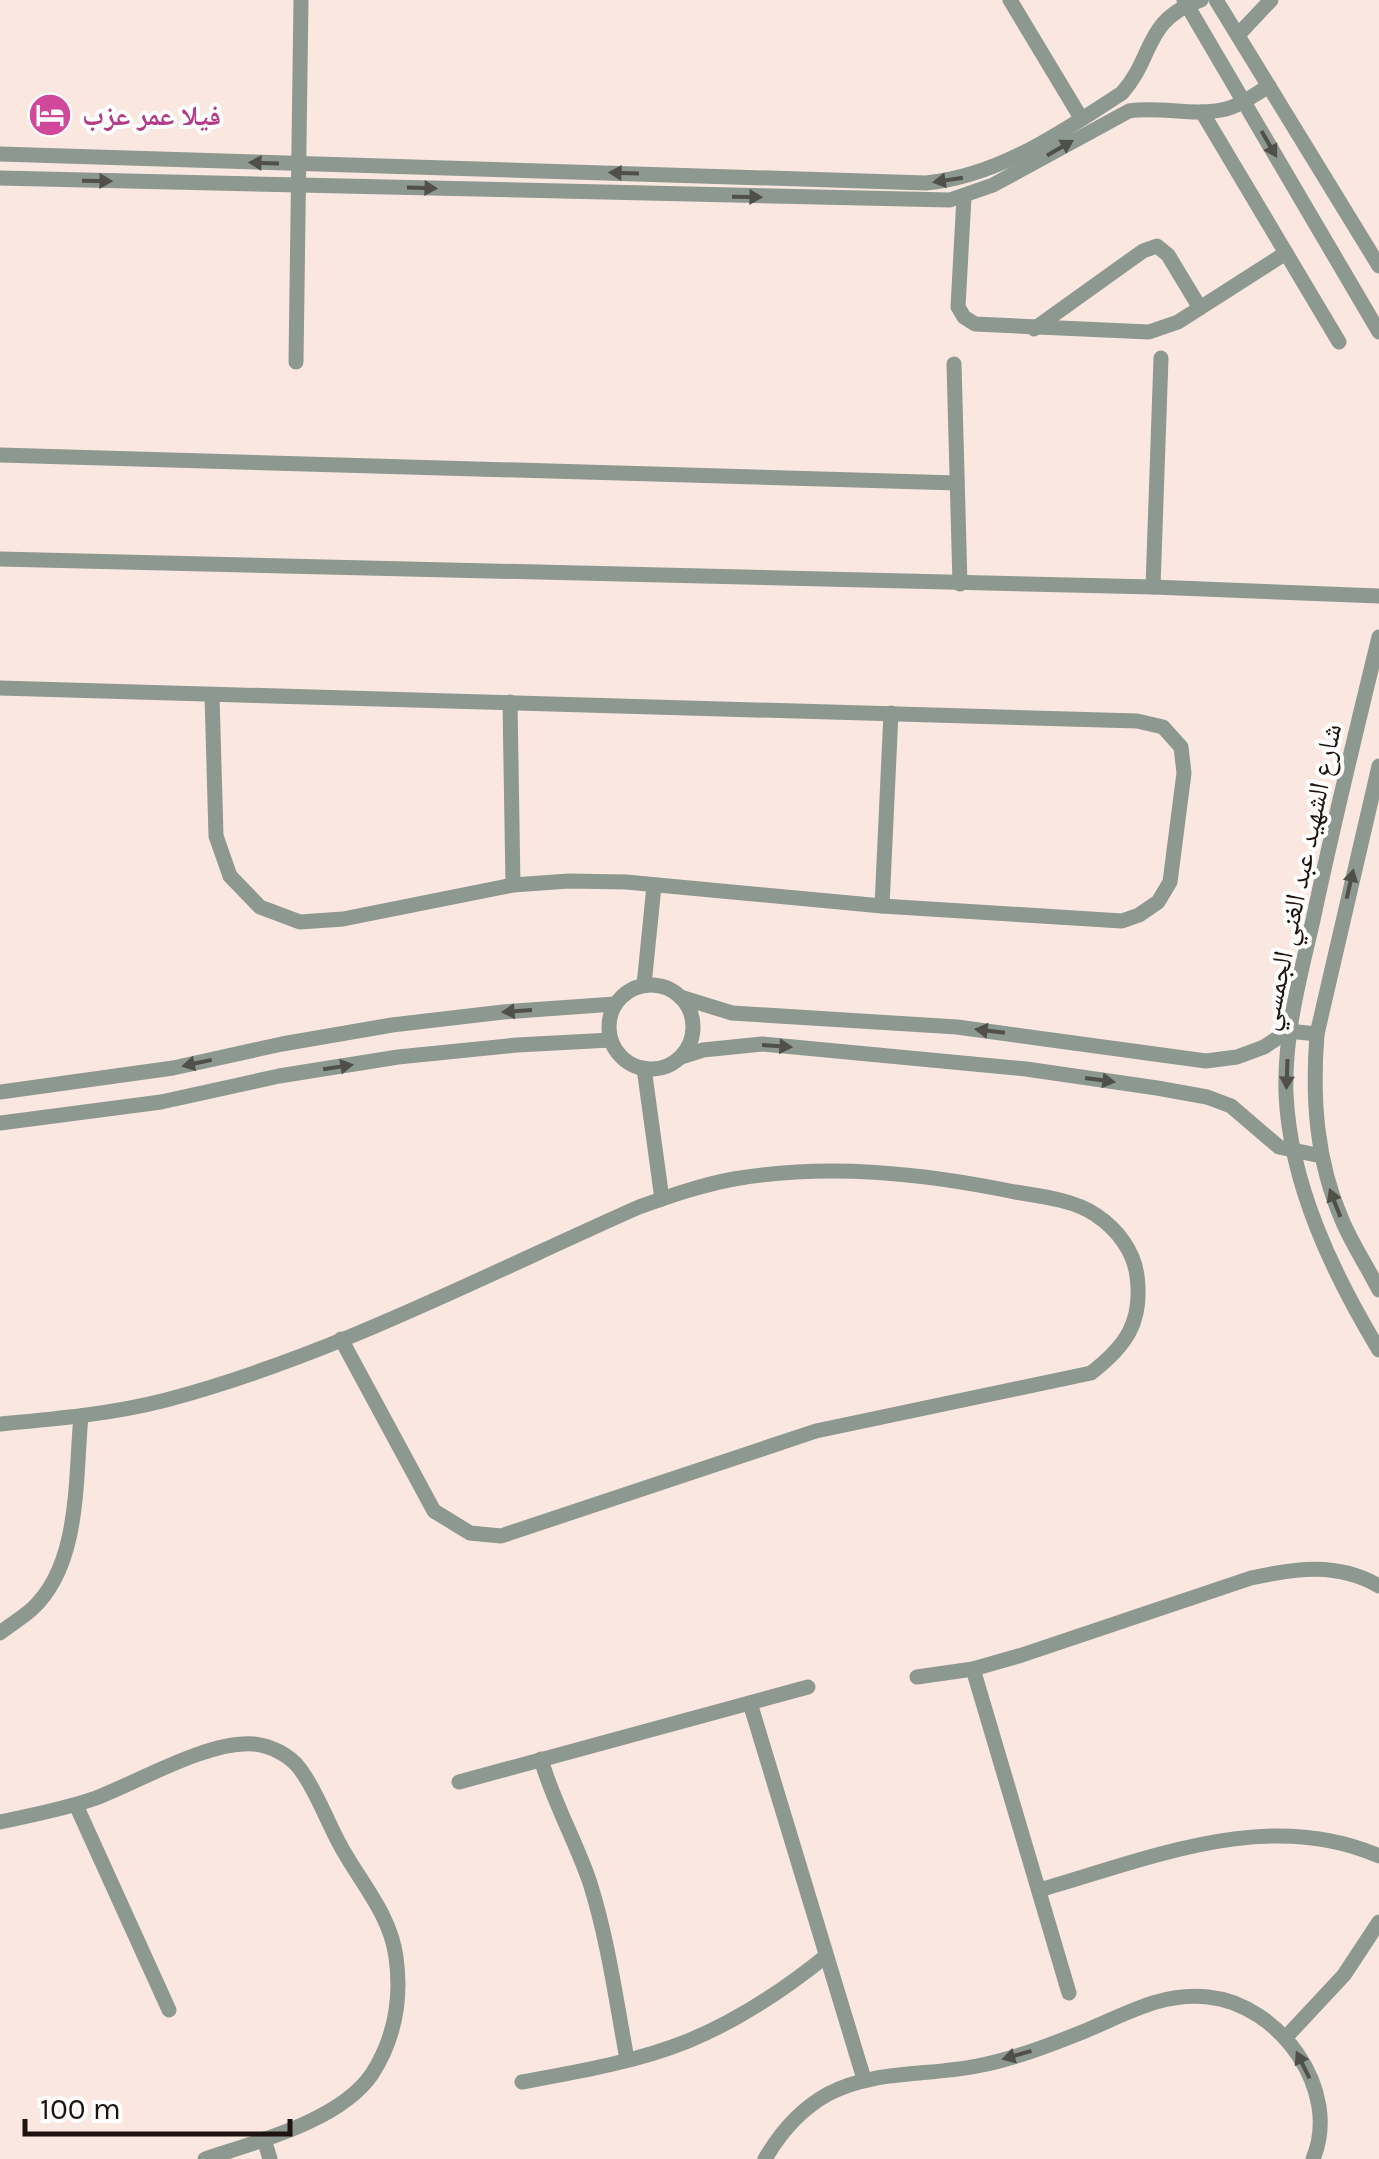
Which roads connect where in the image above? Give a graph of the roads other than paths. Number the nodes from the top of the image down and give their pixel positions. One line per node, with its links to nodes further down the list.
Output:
1 (301, 0): 14 (street)
2 (1010, 0): 12 (street)
3 (1216, 0): 6 (street)
4 (1271, 0): 6 (street)
5 (1190, 2): 7 (street); 9 (street)
6 (1238, 35): 8 (street)
7 (1132, 82): 10 (street); 12 (street)
8 (1269, 86): 9 (street); 21 (street)
9 (1244, 102): 11 (street); 24 (street, one-way to 24)
10 (1148, 108): 11 (street); 19 (street, one-way to 10)
11 (1202, 112): 20 (street)
12 (1081, 118): 15 (street, one-way to 15)
13 (0, 154): 14 (street, one-way to 13)
14 (301, 164): 15 (street); 17 (street)
15 (531, 170): 18 (street)
16 (0, 178): 17 (street, one-way to 17)
17 (301, 185): 18 (street, one-way to 18); 27 (street)
18 (530, 191): 19 (street, one-way to 19)
19 (964, 197): 23 (street)
20 (1286, 254): 22 (street); 25 (street)
21 (1379, 266)
22 (1200, 308): 23 (street); 23 (street)
23 (1034, 328)
24 (1379, 332)
25 (1339, 342)
26 (1161, 358): 33 (street)
27 (296, 362)
28 (954, 364): 30 (street)
29 (0, 455): 30 (street)
30 (957, 482): 32 (street)
31 (0, 560): 32 (street)
32 (960, 584): 33 (street)
33 (1152, 587): 34 (street)
34 (1379, 596)
35 (1379, 637): 47 (street, شارع الشهيد عبد الغني الجمسي)
36 (0, 688): 37 (street)
37 (212, 696): 38 (street); 41 (street)
38 (510, 702): 39 (street); 41 (street)
39 (890, 713): 43 (street); 43 (street)
40 (1379, 766): 48 (street, شارع الشهيد عبد الغني الجمسي, one-way to 40)
41 (513, 886): 42 (street)
42 (654, 886): 43 (street); 44 (street)
43 (882, 906)
44 (644, 985): 45 (street); 46 (street)
45 (680, 997): 47 (street, one-way to 45); 50 (street)
46 (614, 1004): 49 (street); 52 (street, one-way to 52)
47 (1288, 1032): 48 (street); 54 (street, شارع الشهيد عبد الغني الجمسي, one-way to 54)
48 (1316, 1034): 55 (street, شارع الشهيد عبد الغني الجمسي)
49 (610, 1040): 51 (street); 53 (street, one-way to 49)
50 (681, 1057): 51 (street); 54 (street, one-way to 54)
51 (644, 1068): 56 (street)
52 (0, 1092)
53 (0, 1123)
54 (1294, 1150): 55 (street); 59 (street, شارع الشهيد عبد الغني الجمسي)
55 (1321, 1156): 57 (street, شارع الشهيد عبد الغني الجمسي, one-way to 55)
56 (662, 1198): 58 (street); 58 (street)
57 (1379, 1290)
58 (341, 1339): 60 (street)
59 (1379, 1350)
60 (81, 1416): 61 (street); 63 (street)
61 (0, 1424)
62 (1379, 1586): 64 (street)
63 (0, 1633)
64 (973, 1670): 65 (street); 73 (street)
65 (917, 1677)
66 (808, 1686): 67 (street)
67 (750, 1702): 68 (street); 75 (street)
68 (541, 1759): 69 (street); 79 (street)
69 (460, 1782)
70 (76, 1804): 71 (street); 77 (street); 82 (street)
71 (0, 1822)
72 (1379, 1856): 73 (street)
73 (1039, 1890): 76 (street)
74 (1379, 1922): 78 (street)
75 (826, 1956): 79 (street); 80 (street)
76 (1069, 1992)
77 (169, 2010)
78 (1287, 2036): 80 (street, one-way to 80); 86 (street, one-way to 78)
79 (627, 2059): 81 (street)
80 (864, 2080): 85 (street)
81 (522, 2082)
82 (264, 2139): 83 (street); 84 (street)
83 (204, 2159)
84 (270, 2159)
85 (766, 2159)
86 (1313, 2159)

